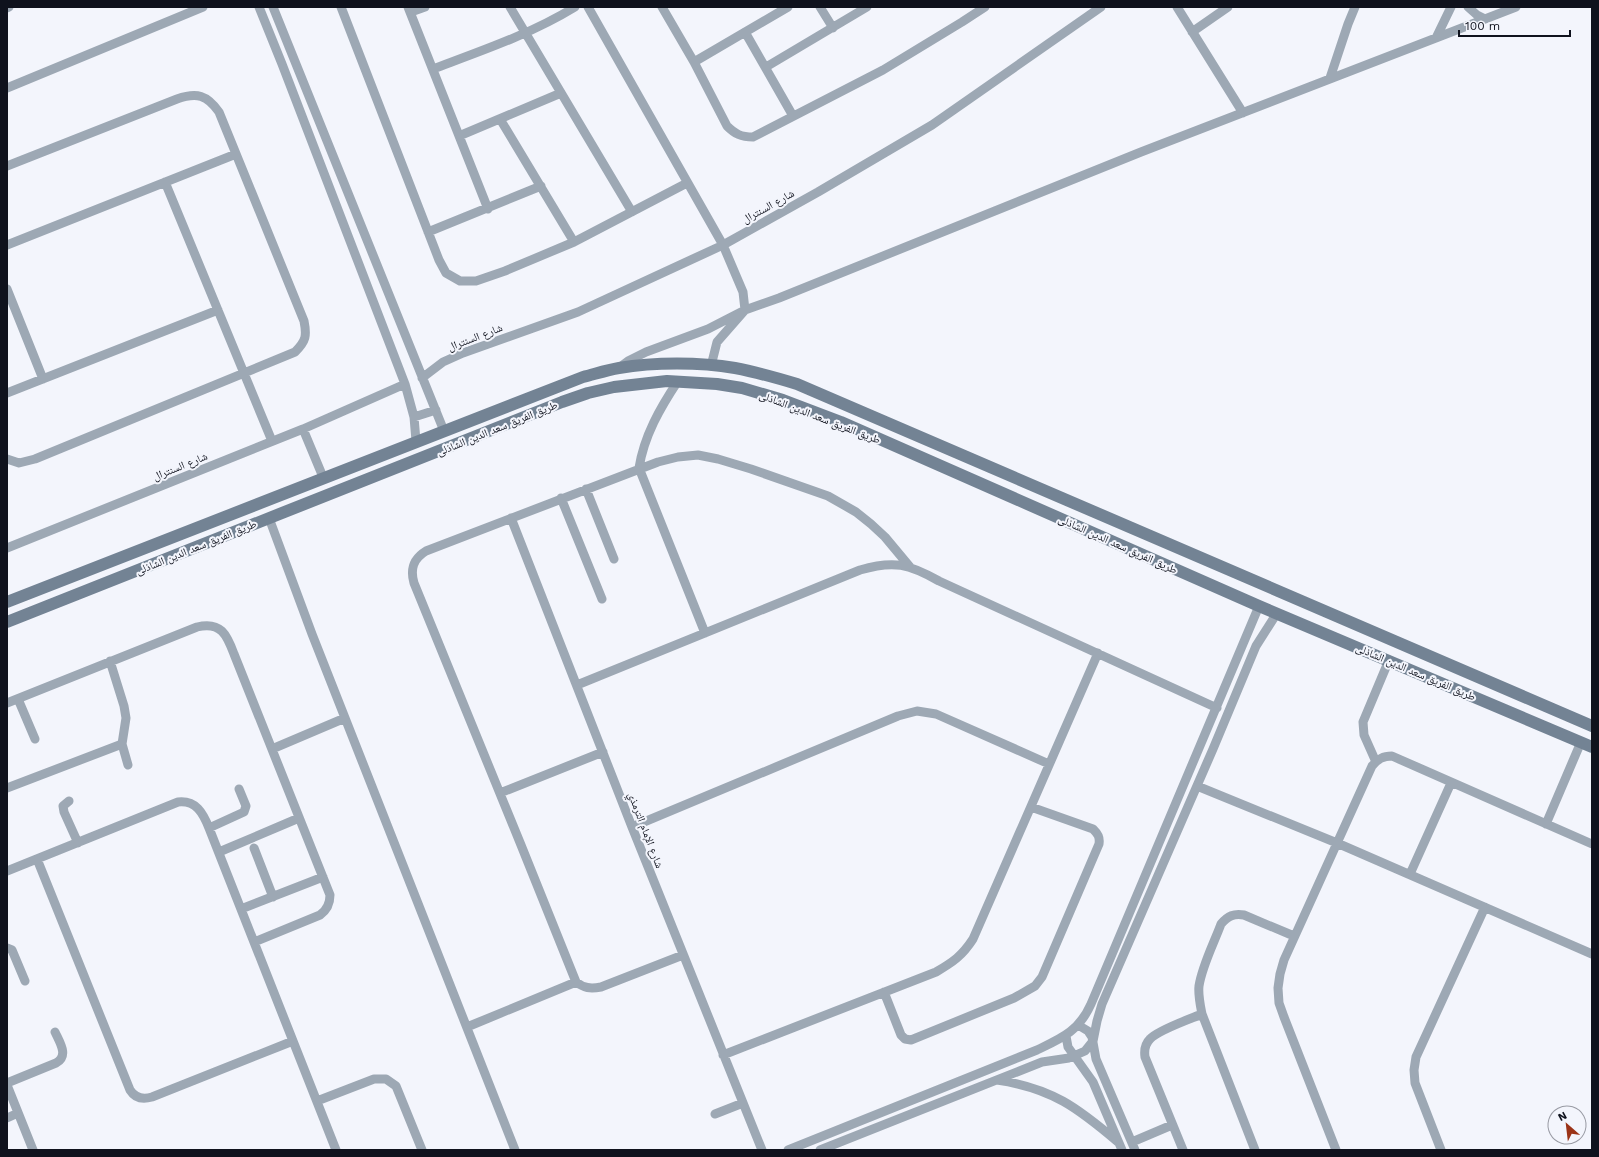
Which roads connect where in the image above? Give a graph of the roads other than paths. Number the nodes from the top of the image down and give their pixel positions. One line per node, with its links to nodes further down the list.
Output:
1 (203, 7): 32 (street)
2 (259, 7): 58 (street)
3 (273, 7): 55 (street)
4 (341, 7): 45 (street)
5 (425, 7): 21 (street)
6 (510, 7): 26 (street)
7 (575, 7): 26 (street)
8 (588, 7): 41 (street)
9 (662, 7): 28 (street)
10 (788, 7): 24 (street)
11 (820, 7): 23 (street)
12 (867, 7): 23 (street)
13 (985, 7): 35 (street)
14 (1101, 7): 48 (street, شارع السنترال)
15 (1177, 7): 25 (street)
16 (1228, 7): 25 (street)
17 (1355, 7): 31 (street)
18 (1451, 7): 27 (street)
19 (1468, 7): 22 (street)
20 (1516, 7): 22 (street)
21 (410, 10): 30 (street)
22 (1485, 19): 27 (street)
23 (833, 28): 29 (street)
24 (745, 32): 28 (street); 29 (street)
25 (1192, 32): 34 (street)
26 (525, 33): 30 (street); 33 (street)
27 (1436, 38): 31 (street)
28 (694, 62): 35 (street)
29 (766, 67): 35 (street)
30 (433, 69): 37 (street)
31 (1330, 78): 34 (street)
32 (7, 88)
33 (561, 93): 36 (street); 44 (street)
34 (1243, 113): 51 (street)
35 (793, 116)
36 (500, 119): 37 (street); 42 (street)
37 (459, 136): 43 (street)
38 (236, 154): 39 (street); 40 (street); 54 (street)
39 (7, 166)
40 (165, 182): 47 (street); 50 (street)
41 (687, 183): 44 (street); 48 (street)
42 (541, 186): 43 (street); 46 (street)
43 (488, 208): 45 (street)
44 (632, 212): 46 (street)
45 (428, 232): 46 (street)
46 (574, 242)
47 (7, 244)
48 (723, 245): 51 (street); 55 (street, شارع السنترال)
49 (7, 288): 56 (street)
50 (218, 310): 54 (street); 56 (street)
51 (745, 310): 52 (street); 53 (street)
52 (711, 366): 53 (street, طريق الفريق سعد الدين الشاذلى); 70 (street, طريق الفريق سعد الدين الشاذلى)
53 (620, 368): 60 (street, طريق الفريق سعد الدين الشاذلى)
54 (244, 373): 68 (street); 72 (street)
55 (422, 378): 61 (street)
56 (43, 379): 59 (street)
57 (678, 381): 64 (street, طريق الفريق سعد الدين الشاذلى); 73 (street, طريق الفريق سعد الدين الشاذلى); 74 (street)
58 (405, 384): 63 (street); 65 (street, شارع السنترال)
59 (7, 393)
60 (513, 403): 62 (street, طريق الفريق سعد الدين الشاذلى); 64 (street)
61 (436, 410): 63 (street); 66 (street)
62 (480, 416): 66 (street, طريق الفريق سعد الدين الشاذلى); 67 (street)
63 (414, 417): 69 (street)
64 (517, 420): 67 (street, طريق الفريق سعد الدين الشاذلى)
65 (303, 429): 68 (street, شارع السنترال); 76 (street)
66 (444, 431): 69 (street, طريق الفريق سعد الدين الشاذلى)
67 (484, 433): 79 (street, طريق الفريق سعد الدين الشاذلى)
68 (272, 441): 81 (street, شارع السنترال)
69 (416, 441): 76 (street, طريق الفريق سعد الدين الشاذلى)
70 (941, 446): 71 (street, طريق الفريق سعد الدين الشاذلى); 73 (street)
71 (970, 458): 75 (street); 104 (street, طريق الفريق سعد الدين الشاذلى)
72 (7, 459)
73 (930, 462): 75 (street, طريق الفريق سعد الدين الشاذلى)
74 (639, 468): 77 (street); 84 (street); 93 (street)
75 (961, 476): 90 (street, طريق الفريق سعد الدين الشاذلى)
76 (324, 477): 82 (street, طريق الفريق سعد الدين الشاذلى)
77 (586, 489): 78 (street); 83 (street)
78 (561, 498): 80 (street); 88 (street)
79 (269, 518): 86 (street, طريق الفريق سعد الدين الشاذلى); 103 (street)
80 (511, 518): 99 (street, شارع الإمام الترمذي); 119 (street)
81 (7, 548)
82 (123, 556): 85 (street, طريق الفريق سعد الدين الشاذلى); 86 (street)
83 (614, 559)
84 (910, 567): 93 (street); 96 (street)
85 (92, 568): 87 (street); 89 (street, طريق الفريق سعد الدين الشاذلى)
86 (128, 575): 87 (street, طريق الفريق سعد الدين الشاذلى)
87 (95, 588): 92 (street, طريق الفريق سعد الدين الشاذلى)
88 (602, 599)
89 (7, 602)
90 (1259, 606): 91 (street, طريق الفريق سعد الدين الشاذلى); 94 (street)
91 (1277, 613): 95 (street); 97 (street, طريق الفريق سعد الدين الشاذلى)
92 (7, 622)
93 (705, 633): 99 (street)
94 (1244, 641): 95 (street); 102 (street)
95 (1256, 646): 110 (street)
96 (1098, 653): 102 (street); 113 (street)
97 (1389, 660): 108 (street, طريق الفريق سعد الدين الشاذلى); 112 (street)
98 (110, 661): 100 (street); 106 (street); 109 (street)
99 (577, 685): 111 (street, شارع الإمام الترمذي)
100 (18, 698): 101 (street); 105 (street)
101 (7, 703)
102 (1217, 708): 107 (street)
103 (345, 718): 109 (street); 154 (street)
104 (1592, 726)
105 (35, 739)
106 (122, 744): 114 (street); 117 (street)
107 (1202, 745): 110 (street); 126 (street)
108 (1586, 745): 123 (street)
109 (272, 749): 122 (street)
110 (1213, 749): 116 (street)
111 (603, 752): 119 (street); 125 (street, شارع الإمام الترمذي)
112 (1376, 762): 115 (street); 130 (street)
113 (1049, 764): 121 (street); 125 (street)
114 (128, 765)
115 (1451, 783): 123 (street); 137 (street)
116 (1197, 786): 127 (street); 130 (street)
117 (7, 788)
118 (239, 789): 124 (street)
119 (500, 794): 148 (street)
120 (69, 801): 129 (street)
121 (1031, 807): 149 (street); 149 (street)
122 (300, 818): 134 (street); 138 (street)
123 (1546, 824): 132 (street)
124 (209, 828): 129 (street); 134 (street)
125 (632, 828): 146 (street, شارع الإمام الترمذي)
126 (1166, 828): 127 (street); 128 (street)
127 (1177, 832): 131 (street)
128 (1161, 840): 131 (street); 150 (street)
129 (78, 843): 135 (street)
130 (1338, 843): 137 (street); 142 (street)
131 (1172, 844): 151 (street)
132 (1592, 844)
133 (254, 848): 139 (street)
134 (219, 852): 141 (street)
135 (37, 859): 136 (street); 157 (street)
136 (7, 871)
137 (1410, 874): 140 (street)
138 (323, 877): 139 (street); 143 (street)
139 (273, 897): 141 (street)
140 (1484, 906): 145 (street); 185 (street)
141 (241, 909): 143 (street)
142 (1294, 936): 152 (street); 184 (street)
143 (254, 942): 157 (street)
144 (7, 948): 147 (street)
145 (1592, 954)
146 (683, 955): 148 (street); 160 (street, شارع الإمام الترمذي)
147 (25, 981)
148 (576, 982): 154 (street)
149 (884, 992): 160 (street)
150 (1091, 1004): 151 (street); 153 (street)
151 (1101, 1009): 158 (street)
152 (1202, 1014): 172 (street); 183 (street)
153 (1078, 1025): 156 (street); 158 (street)
154 (467, 1027): 179 (street)
155 (55, 1032): 166 (street)
156 (1066, 1036): 159 (street); 161 (street)
157 (293, 1041): 167 (street)
158 (1093, 1041): 161 (street); 163 (street)
159 (1037, 1050): 162 (street); 175 (street)
160 (723, 1055): 168 (street, شارع الإمام الترمذي)
161 (1075, 1056): 162 (street); 164 (street)
162 (1042, 1062): 165 (street)
163 (1101, 1070): 164 (street); 174 (street)
164 (1090, 1076): 173 (street)
165 (996, 1080): 173 (street); 181 (street)
166 (7, 1084): 169 (street)
167 (317, 1101): 177 (street); 178 (street)
168 (742, 1103): 170 (street); 180 (street, شارع الإمام الترمذي)
169 (18, 1113): 171 (street); 176 (street)
170 (715, 1114)
171 (7, 1118)
172 (1172, 1125): 174 (street); 182 (street)
173 (1120, 1146)
174 (1133, 1146)
175 (794, 1149)
176 (33, 1150)
177 (336, 1150)
178 (422, 1150)
179 (515, 1150)
180 (762, 1150)
181 (820, 1150)
182 (1183, 1150)
183 (1255, 1150)
184 (1336, 1150)
185 (1441, 1150)

